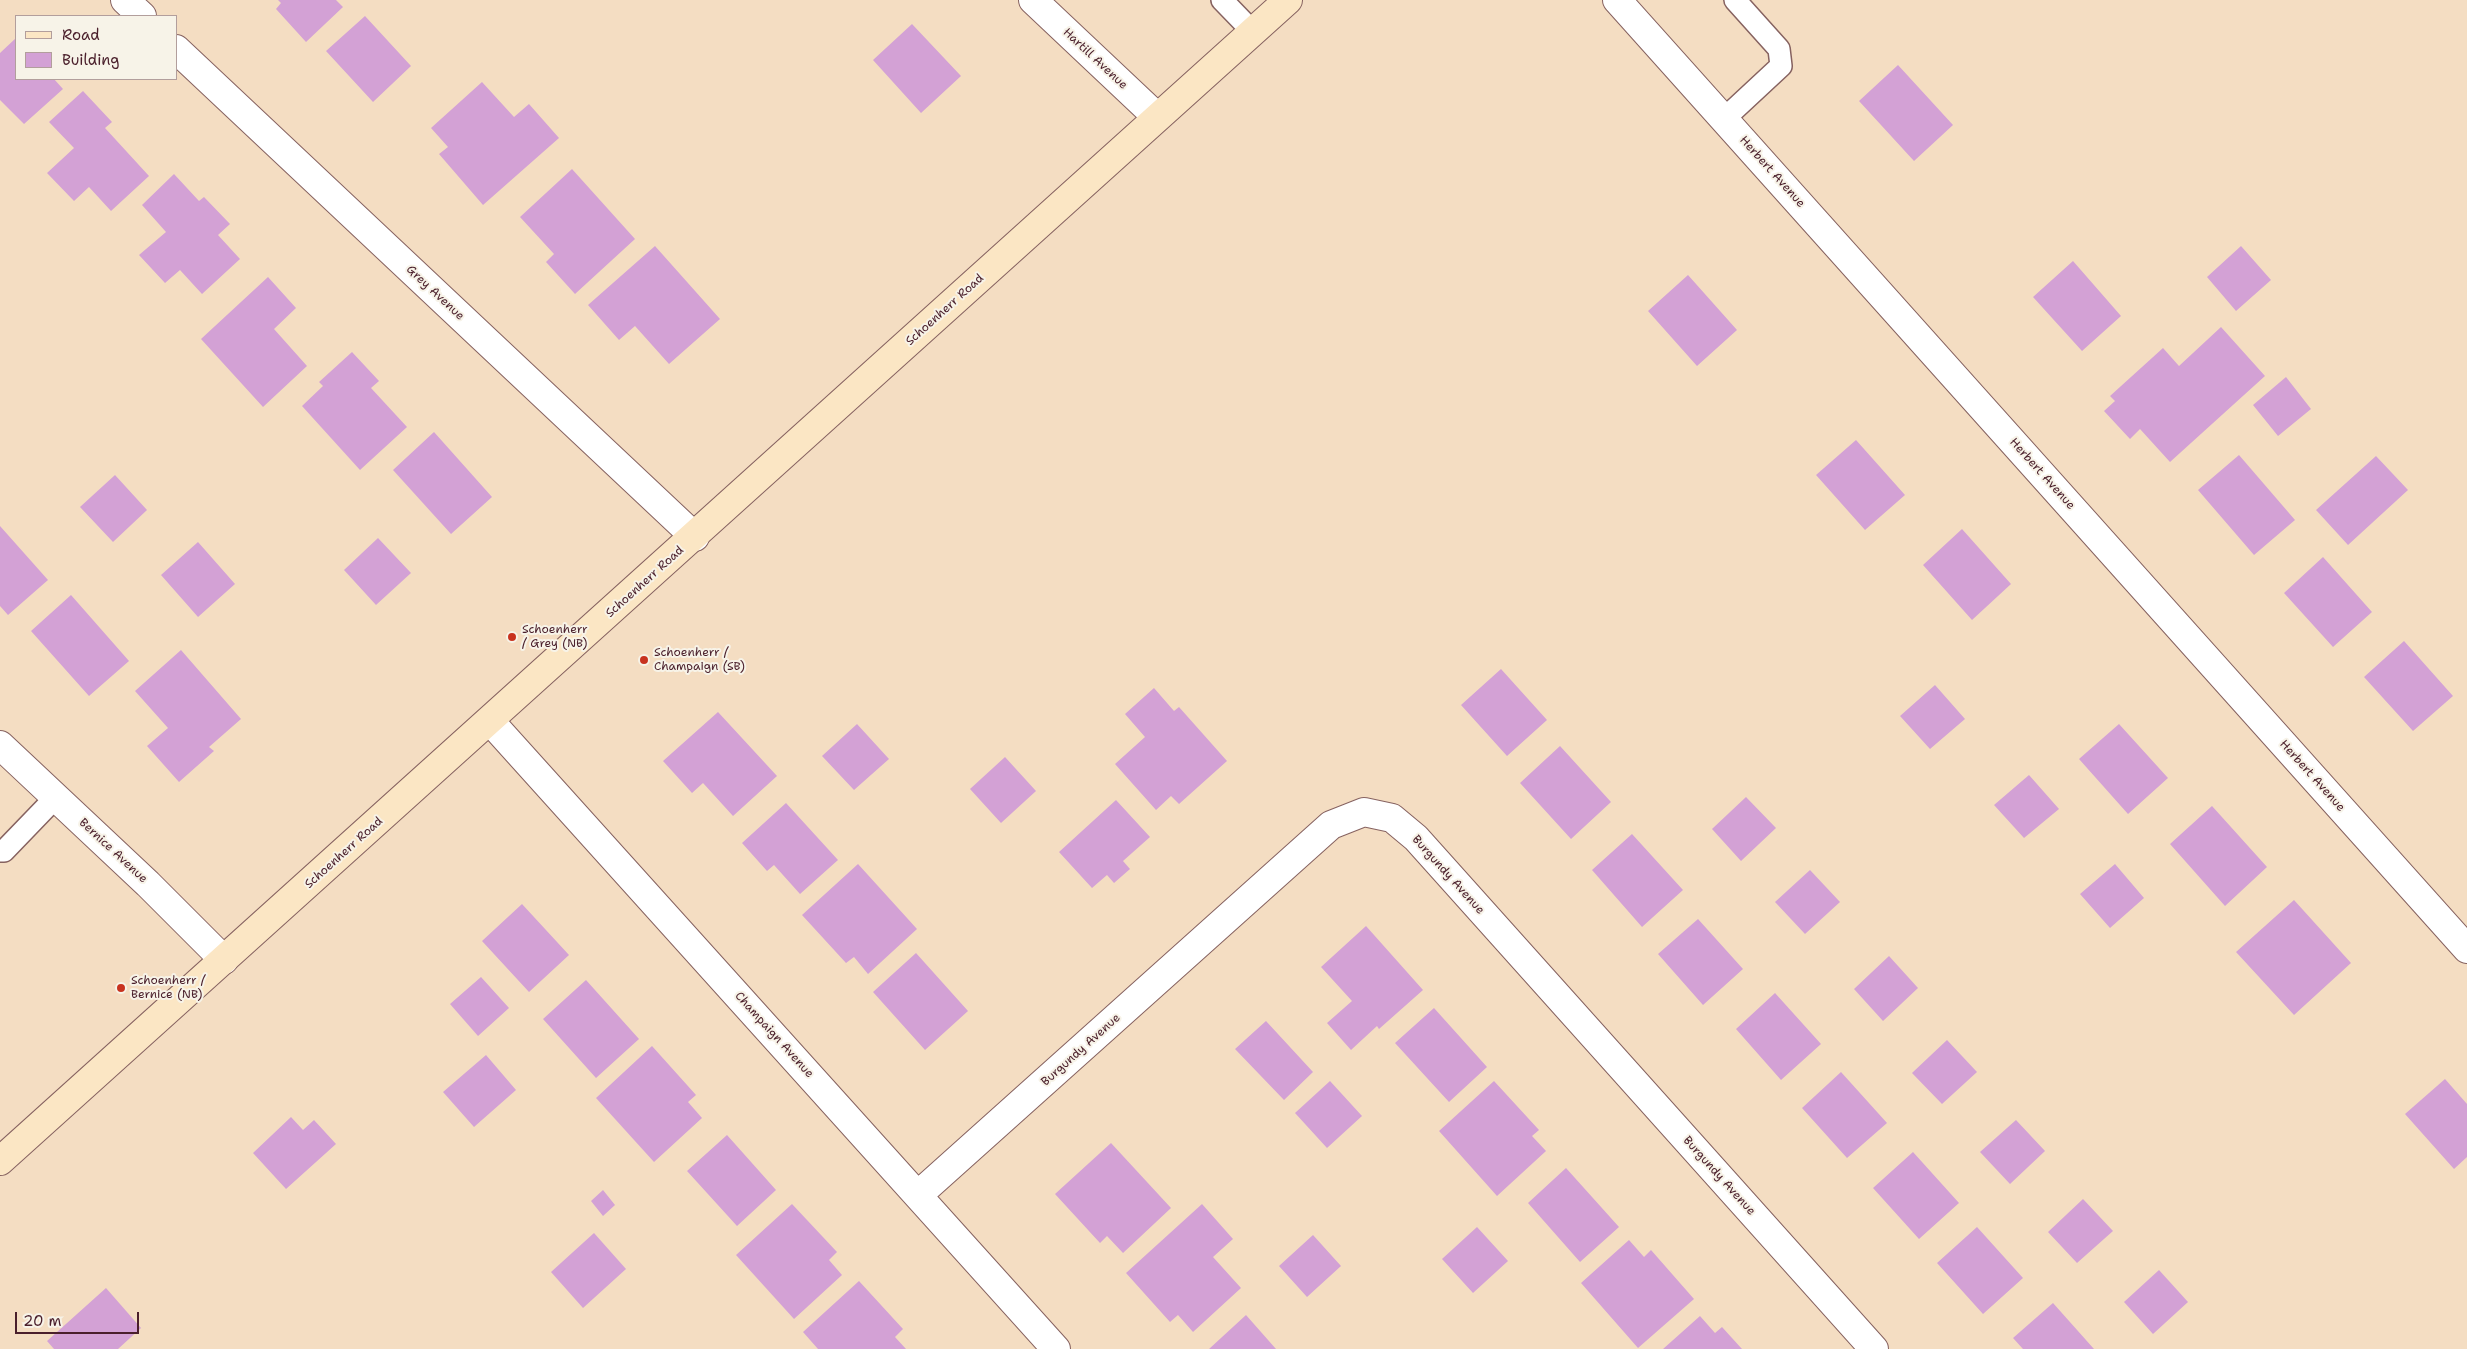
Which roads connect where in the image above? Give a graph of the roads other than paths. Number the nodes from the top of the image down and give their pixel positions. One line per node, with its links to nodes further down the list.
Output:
1 (125, 0): 7 (street)
2 (1033, 0): 10 (street, Hartill Avenue)
3 (1222, 0): 8 (lane)
4 (1288, 0): 8 (main road, Schoenherr Road)
5 (1617, 0): 11 (street, Herbert Avenue)
6 (1734, 0): 11 (lane)
7 (141, 15)
8 (1253, 32): 10 (main road, Schoenherr Road)
9 (178, 50): 12 (street, Grey Avenue)
10 (1158, 117): 12 (main road, Schoenherr Road)
11 (1724, 119): 17 (street, Herbert Avenue)
12 (695, 537): 13 (main road, Schoenherr Road)
13 (490, 721): 18 (main road, Schoenherr Road); 20 (street, Champaign Avenue)
14 (0, 745): 15 (street, Bernice Avenue)
15 (56, 797): 16 (lane); 18 (street, Bernice Avenue)
16 (0, 851)
17 (2467, 948)
18 (224, 960): 19 (main road, Schoenherr Road)
19 (0, 1161)
20 (918, 1195): 21 (street, Champaign Avenue); 22 (street, Burgundy Avenue)
21 (1056, 1349)
22 (1874, 1349)

